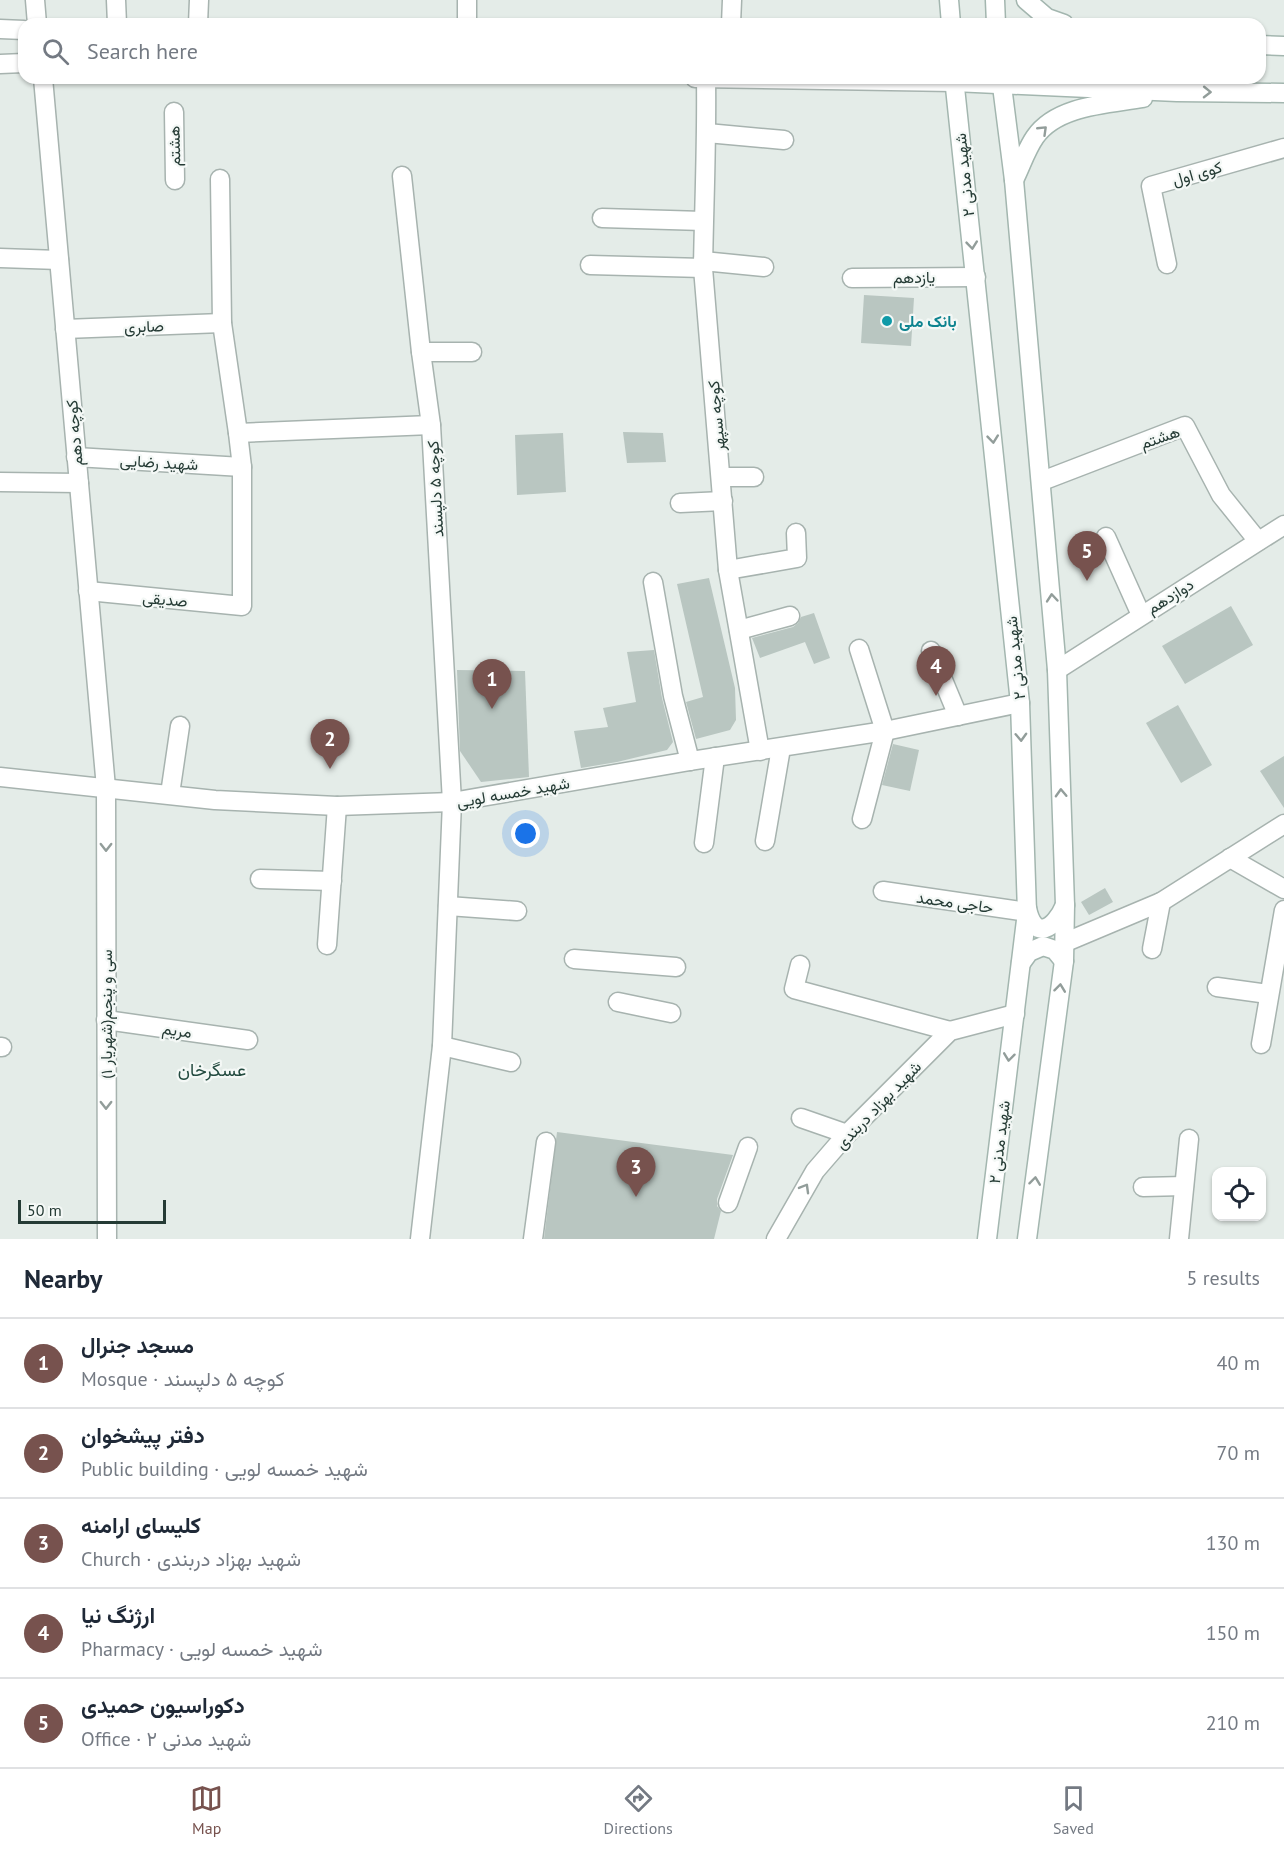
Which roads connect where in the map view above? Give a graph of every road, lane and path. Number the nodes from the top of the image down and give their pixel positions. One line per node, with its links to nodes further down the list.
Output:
1 (35, 0): 9 (street)
2 (116, 0): 10 (street)
3 (199, 0): 11 (street)
4 (467, 0): 12 (street)
5 (732, 0): 13 (street)
6 (949, 0): 14 (street)
7 (995, 0): 15 (street)
8 (1026, 0): 16 (street)
9 (36, 18)
10 (117, 18)
11 (198, 18)
12 (467, 18)
13 (731, 18)
14 (950, 18)
15 (996, 18)
16 (1047, 18)
17 (0, 29): 18 (street)
18 (18, 30)
19 (1266, 45): 20 (street)
20 (1284, 46)
21 (18, 63): 22 (street)
22 (0, 64)
23 (44, 84): 41 (street, کوچه دهم)
24 (706, 84): 31 (street, کوچه سپهر)
25 (954, 84): 46 (street, شهید مدنی ۲, one-way to 46)
26 (1001, 84): 37 (street)
27 (1049, 84): 28 (street)
28 (1177, 92): 29 (street, one-way to 29); 37 (street, one-way to 28)
29 (1284, 93)
30 (174, 112): 36 (street, هشتم)
31 (706, 133): 32 (street); 39 (street, کوچه سپهر)
32 (784, 140)
33 (1284, 148): 43 (street, کوی اول)
34 (402, 176): 50 (street, کوچه ۵ دلپسند)
35 (220, 179): 48 (street)
36 (175, 180)
37 (1014, 180): 58 (street)
38 (602, 218): 39 (street)
39 (703, 221): 42 (street, کوچه سپهر)
40 (0, 258): 41 (street)
41 (59, 260): 49 (street, کوچه دهم)
42 (703, 264): 44 (street); 45 (street); 56 (street, کوچه سپهر)
43 (1167, 264)
44 (590, 265)
45 (764, 267)
46 (976, 277): 47 (street, یازدهم); 76 (street, شهید مدنی ۲, one-way to 76)
47 (852, 278)
48 (222, 323): 49 (street, صابری); 53 (street)
49 (65, 329): 54 (street, کوچه دهم)
50 (421, 352): 51 (street); 52 (street, کوچه ۵ دلپسند)
51 (472, 352)
52 (431, 425): 53 (street); 87 (street, کوچه ۵ دلپسند)
53 (238, 433): 55 (street)
54 (76, 457): 55 (street, شهید رضایی); 60 (street, کوچه دهم)
55 (242, 467): 69 (street, صدیقی)
56 (721, 477): 57 (street); 61 (street, کوچه سپهر)
57 (754, 477)
58 (1042, 481): 66 (street, هشتم); 75 (street, one-way to 58)
59 (0, 482): 60 (street)
60 (79, 483): 69 (street, کوچه دهم)
61 (723, 501): 62 (street); 67 (street, کوچه سپهر)
62 (680, 503)
63 (1284, 525): 66 (street, دوازدهم)
64 (796, 533): 67 (street)
65 (1106, 537): 70 (street)
66 (1258, 541): 70 (street, دوازدهم)
67 (728, 570): 72 (street, کوچه سپهر)
68 (652, 582): 83 (street)
69 (88, 591): 85 (street, کوچه دهم)
70 (1141, 615): 75 (street, دوازدهم)
71 (790, 616): 72 (street)
72 (739, 630): 81 (street, کوچه سپهر)
73 (859, 649): 79 (street)
74 (931, 651): 77 (street)
75 (1057, 670): 99 (street, one-way to 75)
76 (1020, 703): 77 (street, شهید خمسه لویی); 101 (street, شهید مدنی ۲, one-way to 101)
77 (958, 716): 79 (street, شهید خمسه لویی)
78 (180, 726): 86 (street)
79 (885, 731): 80 (street, شهید خمسه لویی); 89 (street)
80 (781, 748): 81 (street, شهید خمسه لویی); 91 (street)
81 (760, 751): 82 (street, شهید خمسه لویی)
82 (715, 757): 83 (street, شهید خمسه لویی); 92 (street)
83 (690, 761): 87 (street, شهید خمسه لویی)
84 (0, 777): 85 (street, شهید خمسه لویی)
85 (106, 788): 86 (street, شهید خمسه لویی); 117 (street, سی و پنجم(شهریار ۱), one-way to 117)
86 (170, 794): 88 (street, شهید خمسه لویی)
87 (452, 802): 88 (street, شهید خمسه لویی); 100 (street, کوچه ۵ دلپسند)
88 (337, 806): 95 (street)
89 (862, 819)
90 (1284, 825): 93 (street)
91 (765, 841)
92 (704, 843)
93 (1230, 858): 96 (street); 98 (street)
94 (260, 879): 95 (street)
95 (332, 881): 105 (street)
96 (1284, 889)
97 (883, 891): 101 (street, حاجی محمد)
98 (1161, 902): 104 (street); 106 (street)
99 (1065, 905): 101 (street); 104 (street)
100 (448, 906): 103 (street); 121 (street, کوچه ۵ دلپسند)
101 (1027, 908): 109 (street, شهید مدنی ۲)
102 (1284, 910): 113 (street)
103 (517, 912)
104 (1066, 942): 108 (street)
105 (327, 945)
106 (1152, 949)
107 (574, 958): 111 (street)
108 (1064, 961): 109 (street); 136 (street, one-way to 108)
109 (1021, 963): 116 (street, شهید مدنی ۲)
110 (800, 965): 118 (street)
111 (676, 967)
112 (1217, 987): 113 (street)
113 (1268, 994): 120 (street)
114 (618, 1002): 115 (street)
115 (671, 1013)
116 (1015, 1014): 118 (street); 135 (street, شهید مدنی ۲, one-way to 135)
117 (106, 1020): 119 (street, مریم); 131 (street, سی و پنجم(شهریار ۱), one-way to 131)
118 (950, 1031): 124 (street, شهید بهزاد دربندی)
119 (248, 1040)
120 (1261, 1044)
121 (442, 1046): 122 (street); 132 (street, کوچه ۵ دلپسند)
122 (511, 1062)
123 (801, 1118): 124 (street)
124 (847, 1134): 134 (street, شهید بهزاد دربندی, one-way to 124)
125 (1189, 1139): 128 (street)
126 (546, 1142): 133 (street)
127 (748, 1147): 130 (street)
128 (1184, 1186): 129 (street); 137 (street)
129 (1143, 1187)
130 (728, 1203)
131 (107, 1239)
132 (420, 1239)
133 (533, 1239)
134 (776, 1239)
135 (987, 1239)
136 (1027, 1239)
137 (1179, 1239)

